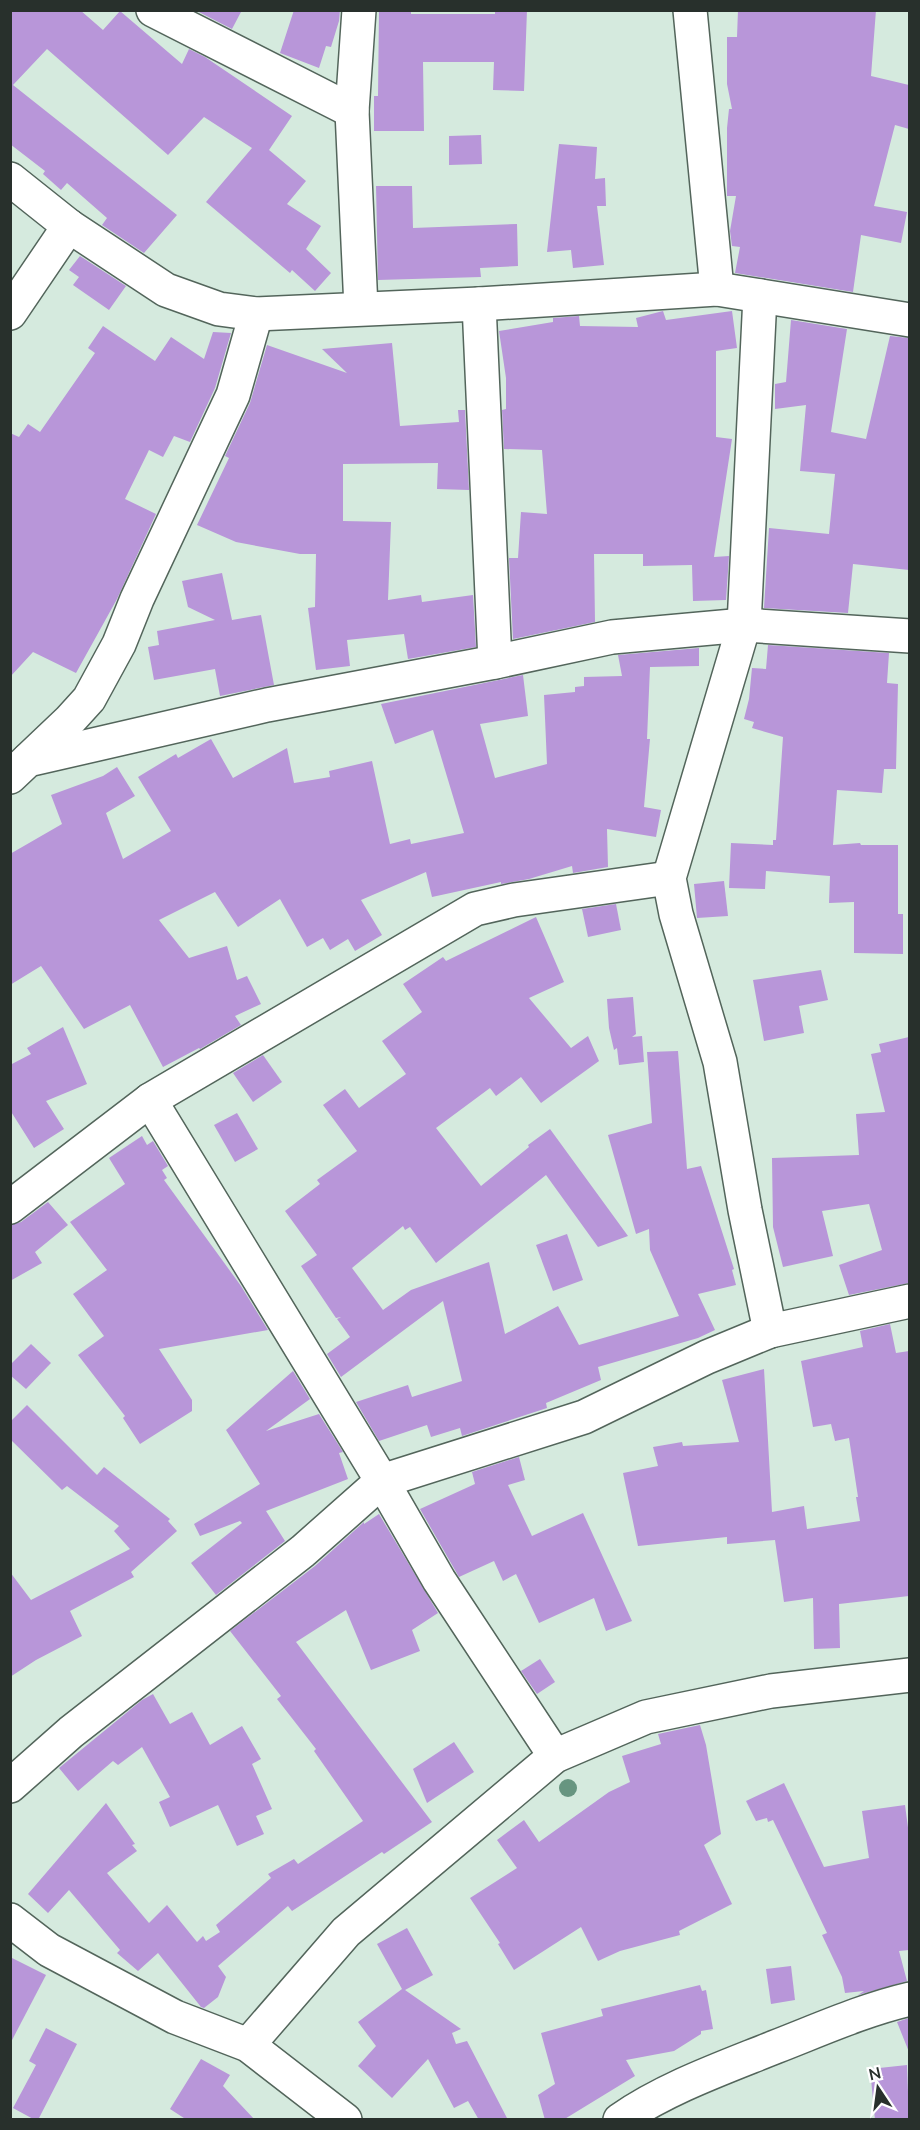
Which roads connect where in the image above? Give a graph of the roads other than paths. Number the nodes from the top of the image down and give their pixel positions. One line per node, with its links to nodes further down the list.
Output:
1 (153, 10): 4 (street)
2 (359, 10): 4 (street)
3 (690, 10): 7 (street)
4 (352, 111): 10 (street)
5 (10, 179): 6 (street)
6 (69, 226): 11 (street); 12 (street)
7 (717, 289): 8 (street); 9 (street)
8 (760, 296): 13 (street); 14 (street)
9 (479, 304): 10 (street); 16 (street)
10 (361, 308): 12 (street)
11 (10, 313)
12 (256, 314): 17 (street)
13 (909, 320)
14 (744, 625): 15 (street); 16 (street); 18 (street)
15 (909, 636)
16 (495, 662): 17 (street)
17 (19, 769)
18 (669, 878): 19 (street); 22 (street)
19 (150, 1100): 20 (street); 23 (street)
20 (10, 1207)
21 (909, 1301): 22 (street)
22 (770, 1331): 23 (street)
23 (382, 1481): 25 (street); 26 (street)
24 (909, 1675): 25 (street)
25 (555, 1756): 29 (street)
26 (10, 1786)
27 (10, 1920): 29 (street)
28 (909, 1999): 31 (street)
29 (248, 2045): 30 (street)
30 (345, 2120)
31 (620, 2120)

